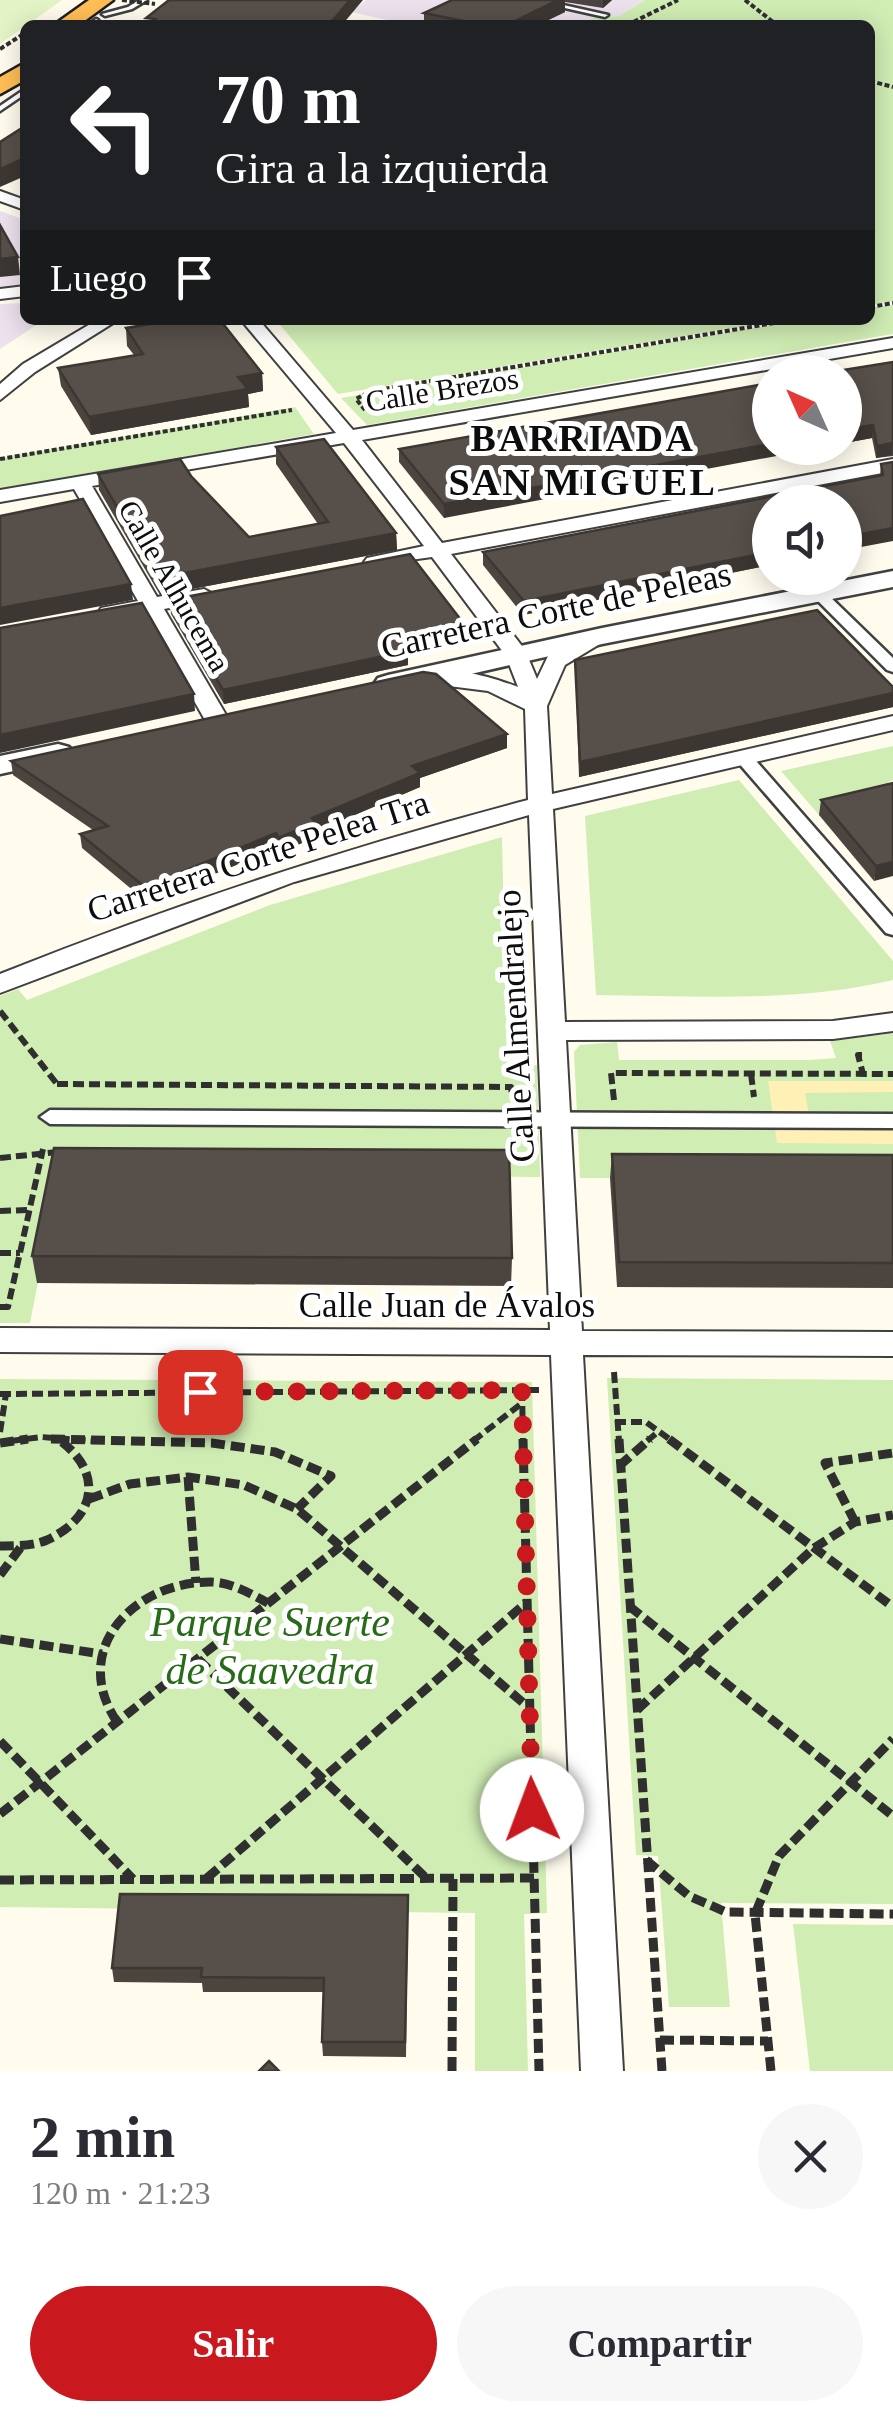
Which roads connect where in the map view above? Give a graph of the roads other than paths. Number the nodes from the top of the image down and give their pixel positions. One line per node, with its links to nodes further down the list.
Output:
1 (144, 0): 3 (lane)
2 (532, 0): 4 (lane)
3 (105, 12): 5 (highway)
4 (605, 15)
5 (81, 20)
6 (101, 325): 9 (street)
7 (254, 325): 10 (street, Calle Almendralejo)
8 (893, 343): 10 (street, Calle Brezos)
9 (0, 394)
10 (348, 436): 12 (street, Calle Brezos); 14 (street, Calle Almendralejo)
11 (893, 465): 14 (street)
12 (80, 482): 13 (street, Calle Brezos); 21 (street, Calle Alhucema)
13 (0, 496)
14 (437, 552): 15 (street); 24 (street, Calle Almendralejo)
15 (355, 566)
16 (893, 578): 17 (street, Carretera Corte de Peleas)
17 (862, 585)
18 (225, 591): 21 (street)
19 (814, 595): 23 (street, Carretera Corte de Peleas)
20 (820, 595): 25 (street)
21 (150, 605): 22 (street); 29 (street, Calle Alhucema)
22 (94, 616)
23 (602, 636): 24 (street, Carretera Corte de Peleas); 28 (street)
24 (524, 653): 26 (street, Carretera Corte de Peleas); 28 (street, Calle Almendralejo)
25 (893, 667)
26 (426, 676): 27 (street, Carretera Corte de Peleas); 28 (street)
27 (368, 688)
28 (540, 694): 35 (street, Calle Almendralejo)
29 (226, 718): 31 (street)
30 (893, 723): 33 (street, Carretera Corte Pelea Tra)
31 (181, 728)
32 (91, 746): 34 (street)
33 (743, 757): 35 (street, Carretera Corte Pelea Tra); 36 (street)
34 (0, 765)
35 (541, 805): 37 (street, Carretera Corte Pelea Tra); 39 (street, Calle Almendralejo)
36 (893, 929)
37 (0, 984)
38 (893, 1022): 39 (street)
39 (552, 1030): 41 (street, Calle Almendralejo)
40 (50, 1117): 41 (street)
41 (557, 1119): 42 (street); 44 (street, Calle Almendralejo)
42 (893, 1121)
43 (0, 1340): 44 (street, Calle Juan de Ávalos)
44 (568, 1343): 45 (street, Calle Juan de Ávalos); 46 (street, Calle Almendralejo)
45 (893, 1344)
46 (602, 2071)

